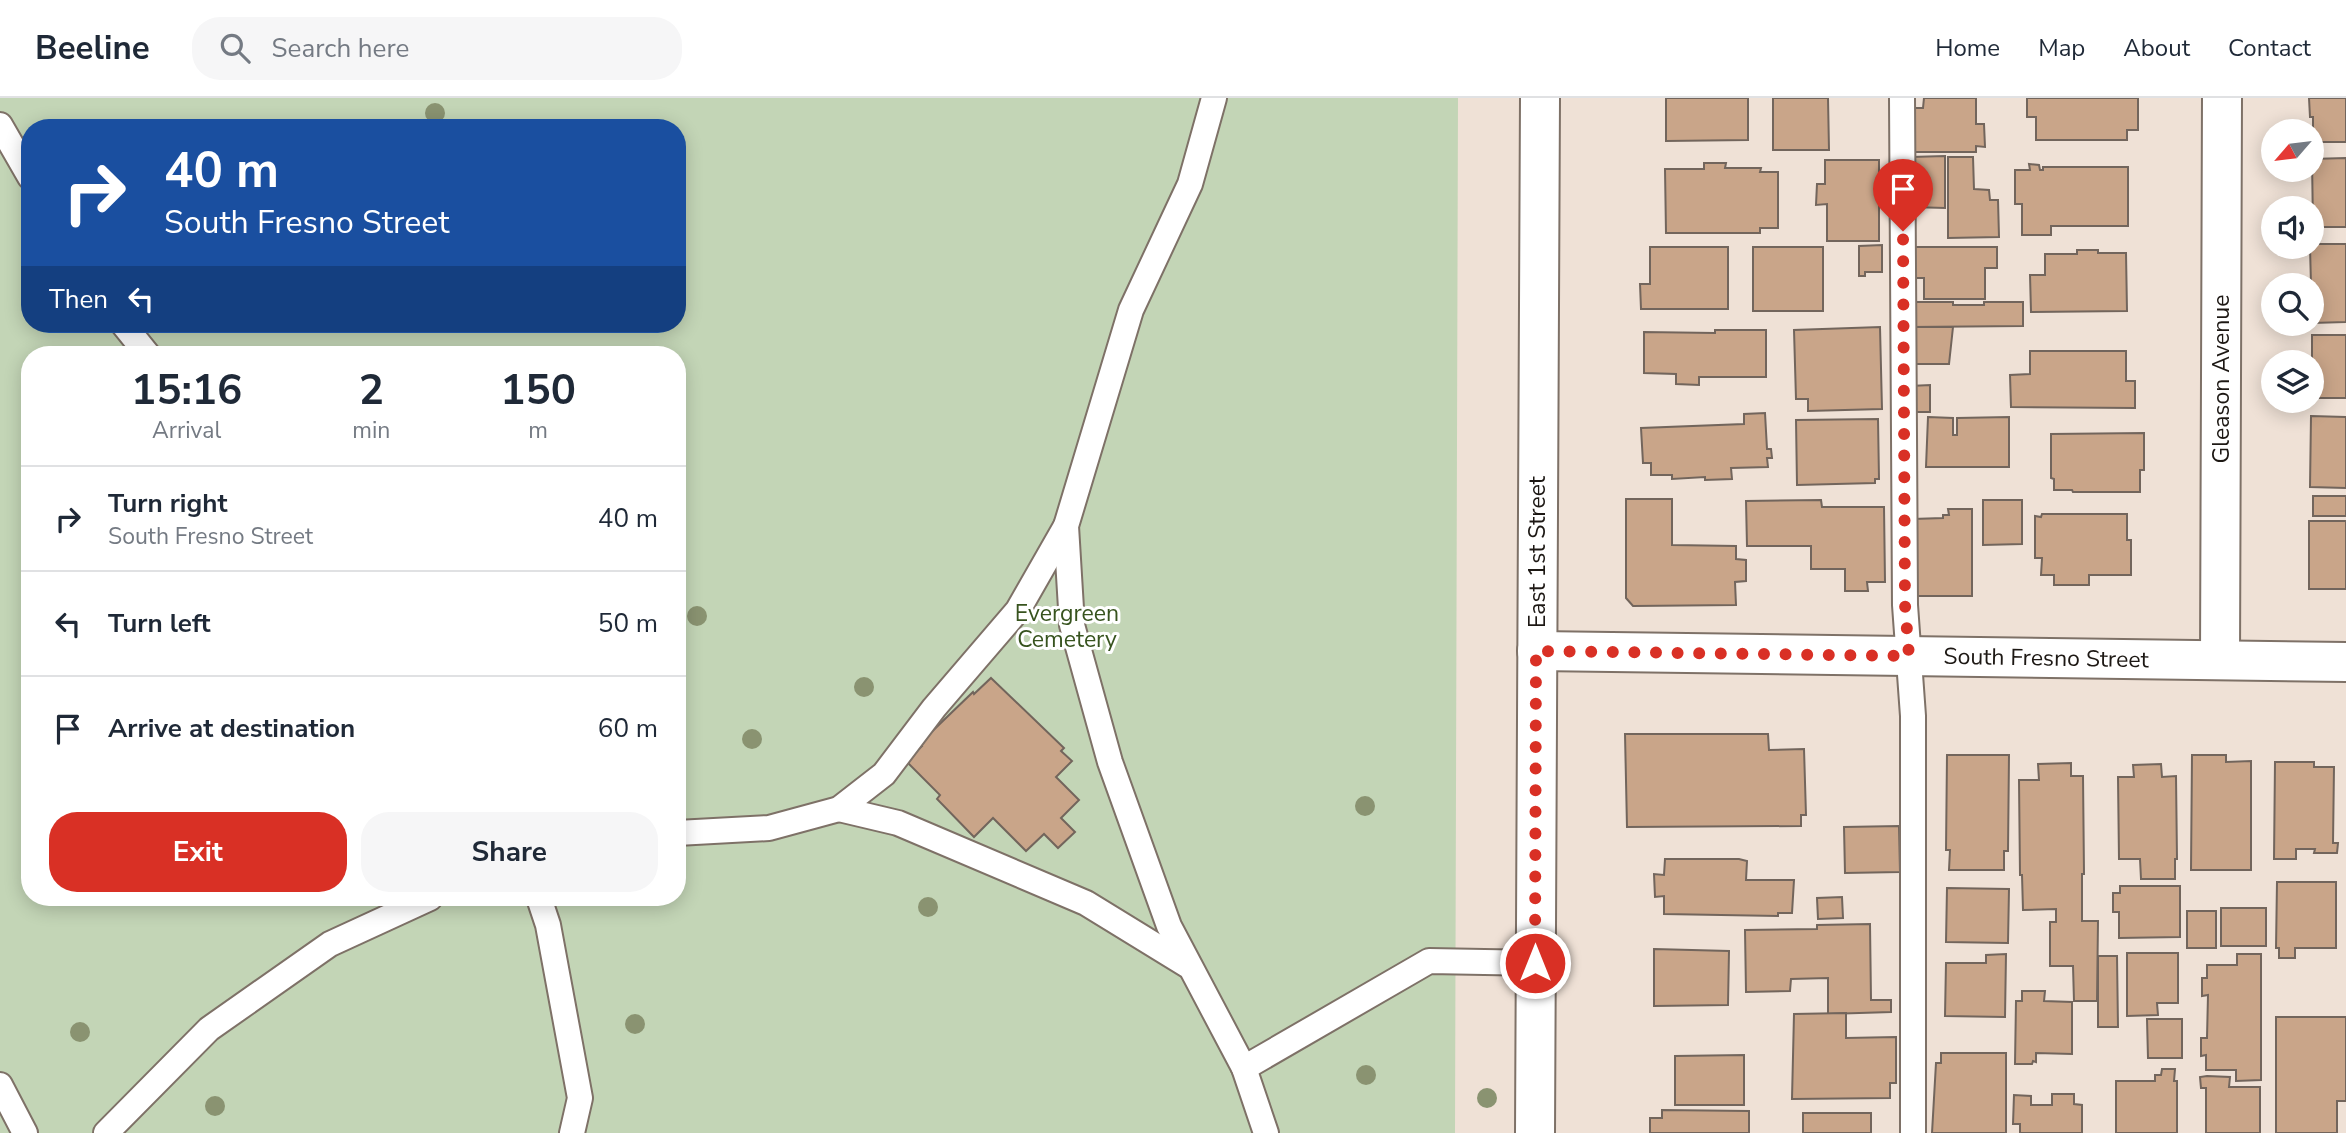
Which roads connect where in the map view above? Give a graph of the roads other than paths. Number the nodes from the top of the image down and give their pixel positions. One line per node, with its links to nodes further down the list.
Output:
1 (1214, 98): 7 (lane)
2 (1540, 98): 8 (street, East 1st Street)
3 (1902, 98): 9 (lane)
4 (2222, 98): 10 (street, Gleason Avenue)
5 (0, 125): 6 (lane)
6 (21, 161)
7 (1066, 526): 12 (lane); 17 (lane)
8 (1536, 651): 9 (street, South Fresno Street); 16 (street, East 1st Street)
9 (1909, 656): 10 (street, South Fresno Street); 25 (lane)
10 (2220, 660): 11 (street, South Fresno Street)
11 (2346, 662)
12 (839, 809): 13 (lane); 17 (lane)
13 (686, 832)
14 (413, 906): 21 (lane)
15 (542, 906): 22 (lane)
16 (1535, 963): 18 (lane); 24 (street, East 1st Street)
17 (1188, 966): 18 (lane)
18 (1244, 1068): 23 (lane)
19 (0, 1085): 20 (lane)
20 (25, 1133)
21 (106, 1133)
22 (572, 1133)
23 (1266, 1133)
24 (1535, 1133)
25 (1913, 1133)

